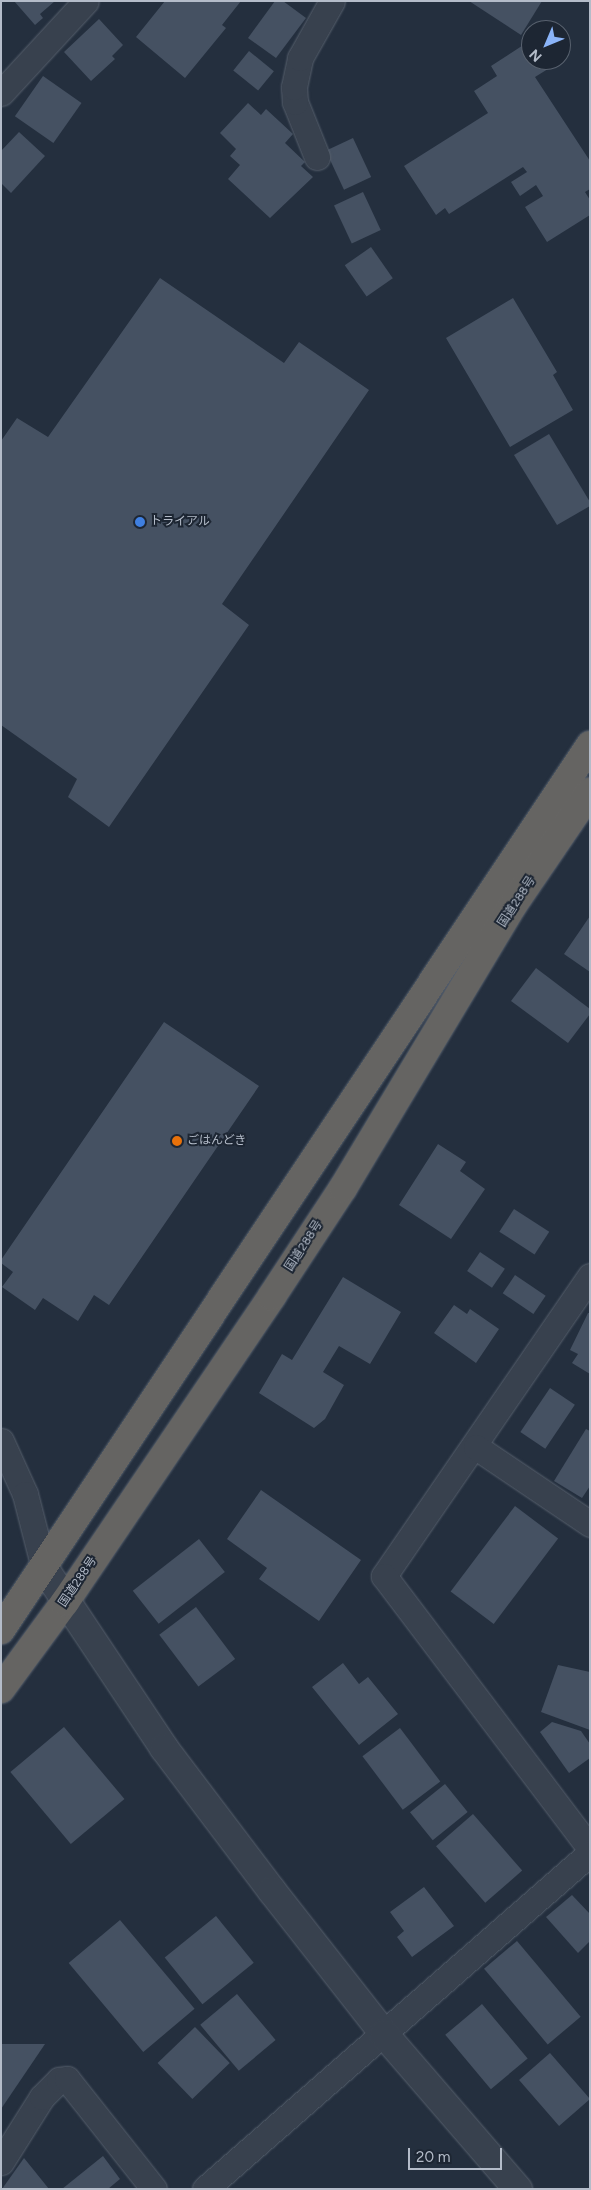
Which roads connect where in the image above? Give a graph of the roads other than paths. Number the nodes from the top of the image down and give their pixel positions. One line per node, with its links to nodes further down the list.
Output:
1 (86, 1): 3 (street)
2 (332, 1): 4 (street)
3 (1, 93)
4 (316, 157)
5 (590, 745): 11 (highway)
6 (590, 792): 12 (highway, 国道288号)
7 (590, 1276): 9 (street)
8 (1, 1441): 11 (street)
9 (476, 1447): 10 (street); 15 (street)
10 (590, 1524)
11 (44, 1568): 12 (street); 13 (highway)
12 (65, 1602): 14 (highway, 国道288号); 17 (street)
13 (1, 1630)
14 (1, 1689)
15 (590, 1848)
16 (590, 1853): 17 (street)
17 (384, 2034): 20 (street); 21 (street)
18 (1, 2162): 19 (street)
19 (154, 2189)
20 (205, 2189)
21 (518, 2189)

